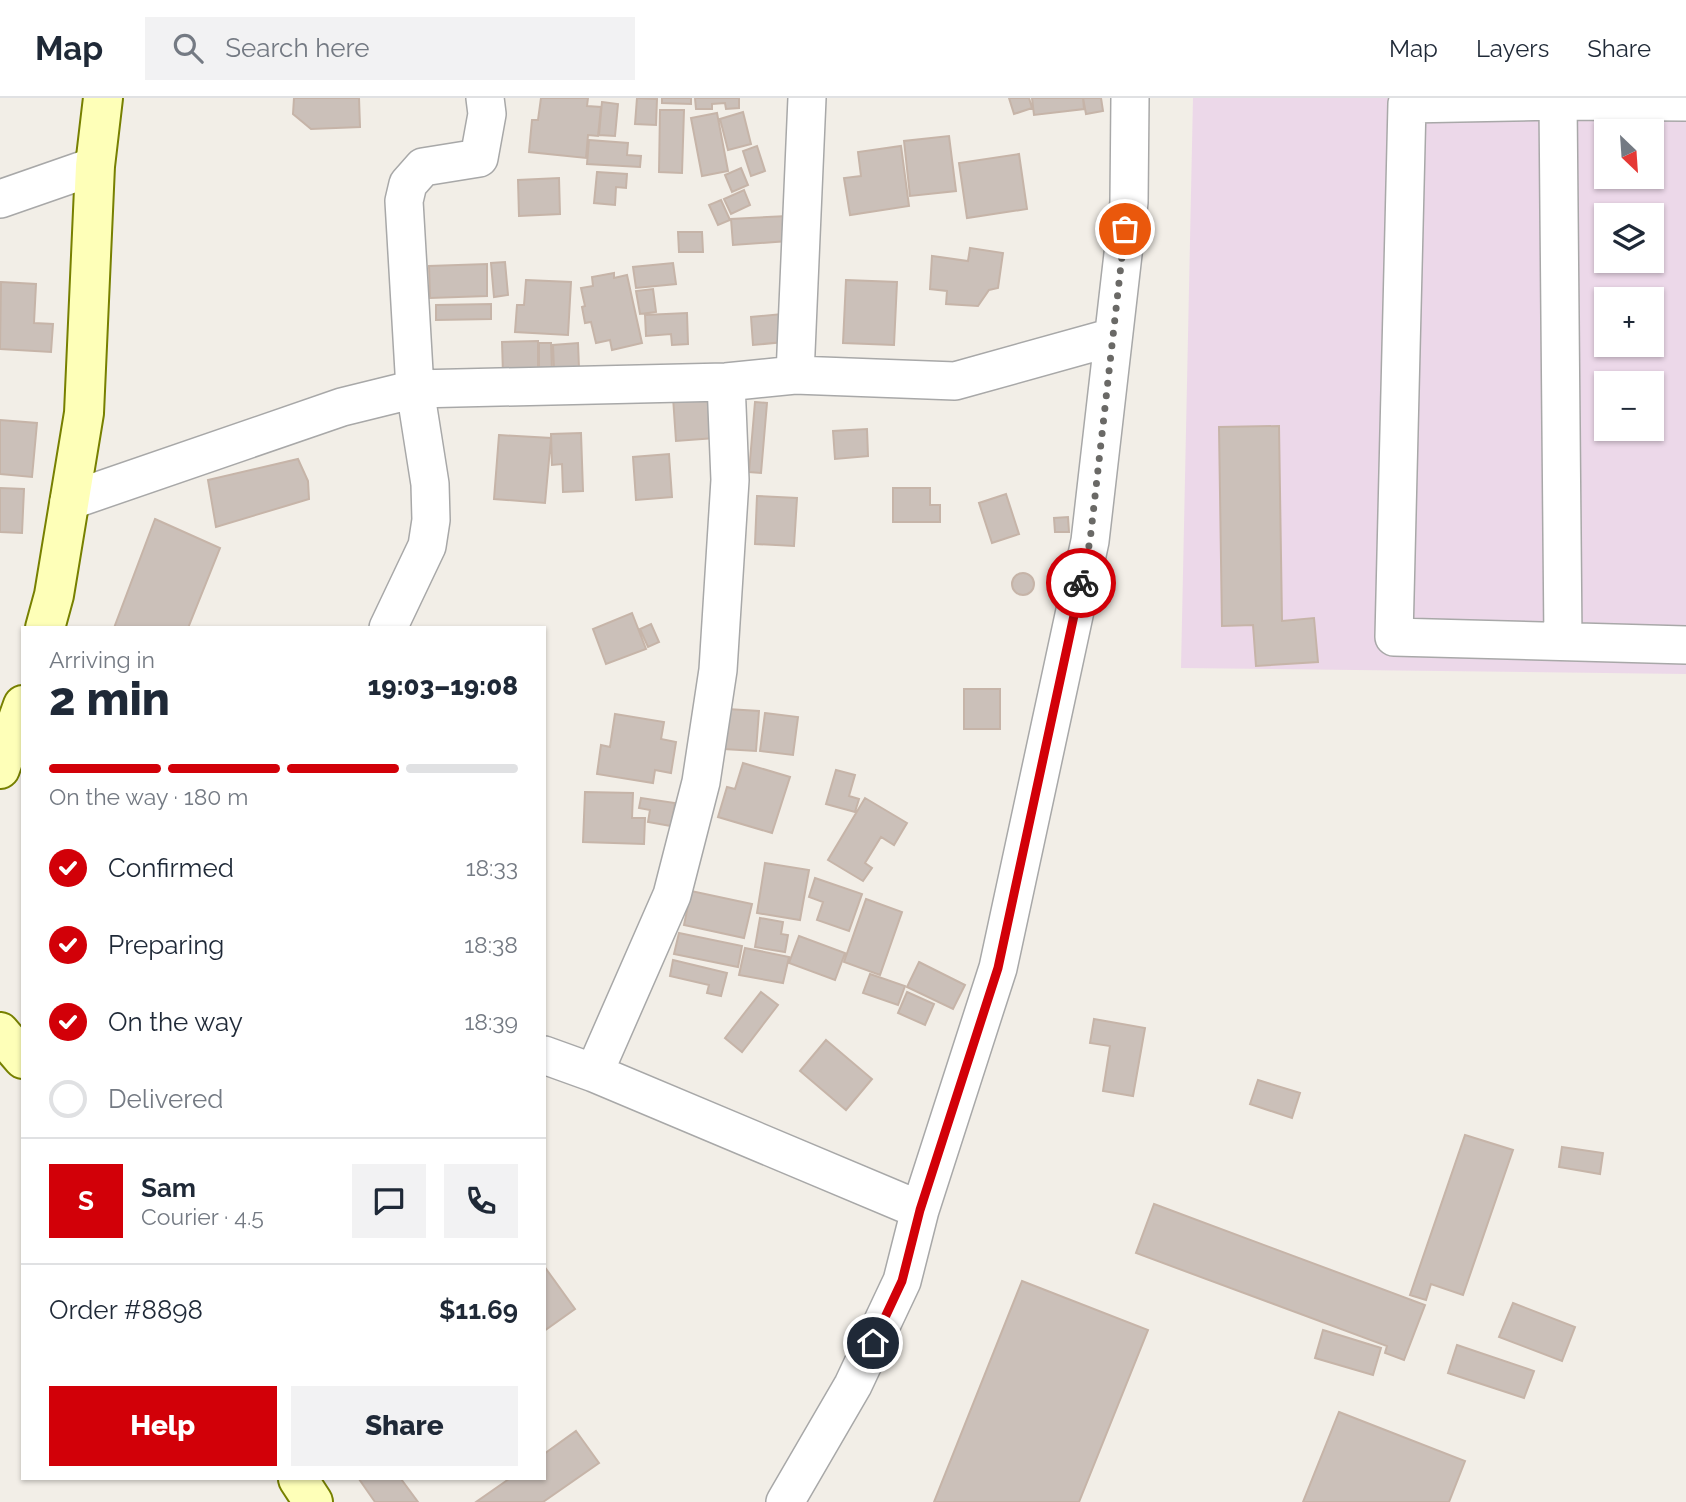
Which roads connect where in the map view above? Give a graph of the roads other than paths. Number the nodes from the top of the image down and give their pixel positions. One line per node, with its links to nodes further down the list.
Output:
1 (103, 98): 7 (main road)
2 (485, 98): 12 (street)
3 (807, 98): 10 (street)
4 (1130, 98): 9 (street)
5 (1558, 101): 6 (street); 16 (street); 16 (street)
6 (1686, 102)
7 (95, 166): 8 (street); 13 (main road)
8 (0, 199)
9 (1113, 337): 10 (street); 24 (street)
10 (795, 375): 11 (street)
11 (726, 382): 12 (street); 23 (street)
12 (415, 389): 13 (street); 15 (street)
13 (69, 501): 14 (main road)
14 (46, 626)
15 (389, 626)
16 (1563, 641): 17 (street)
17 (1686, 645)
18 (21, 711): 19 (main road)
19 (0, 769)
20 (0, 1032): 22 (main road)
21 (546, 1056): 23 (street)
22 (21, 1057)
23 (594, 1073): 24 (street)
24 (920, 1210): 27 (street)
25 (299, 1480): 26 (main road)
26 (313, 1502)
27 (785, 1502)

